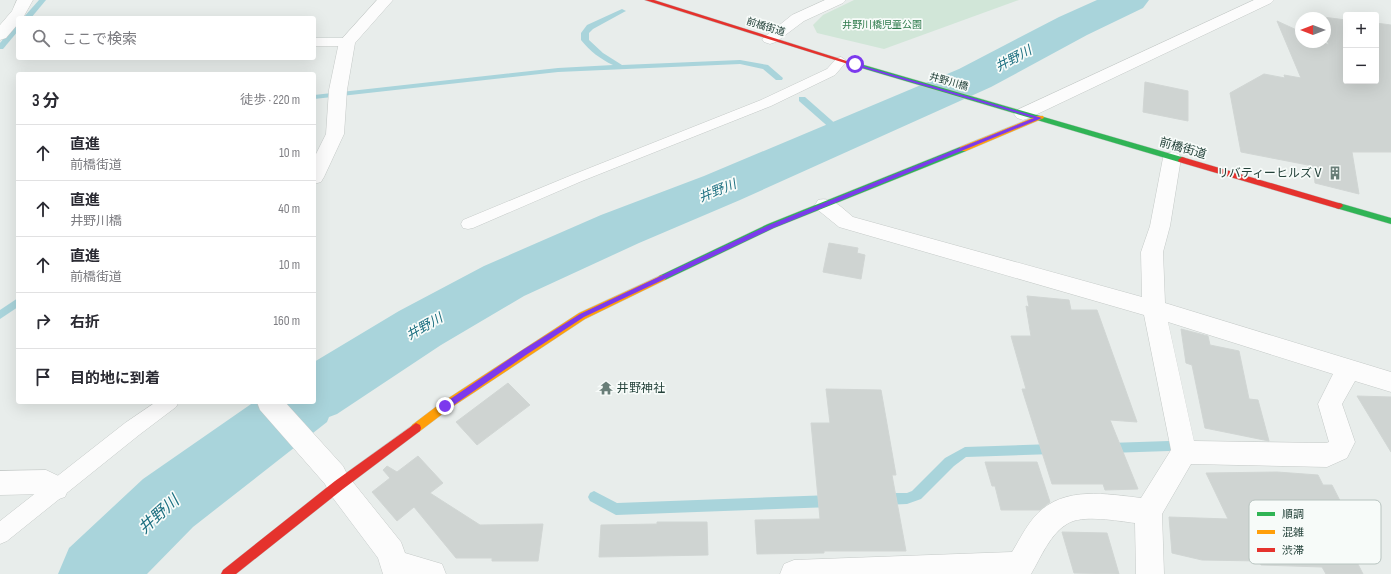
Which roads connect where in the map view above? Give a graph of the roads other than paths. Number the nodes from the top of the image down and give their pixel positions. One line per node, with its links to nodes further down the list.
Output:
1 (385, 0): 11 (street)
2 (648, 0): 9 (street, 前橋街道)
3 (838, 0): 9 (street)
4 (1266, 0): 14 (street)
5 (18, 5): 7 (street)
6 (16, 16): 8 (street)
7 (16, 16)
8 (0, 35)
9 (770, 39): 12 (street, 前橋街道)
10 (316, 42): 11 (lane)
11 (347, 42): 17 (street)
12 (841, 61): 13 (street, 前橋街道); 20 (lane)
13 (878, 72): 14 (street, 井野川橋)
14 (1019, 113): 15 (street, 前橋街道)
15 (1040, 118): 16 (street, 前橋街道); 18 (street)
16 (1172, 158): 19 (street, 前橋街道); 21 (street)
17 (316, 173)
18 (825, 205): 21 (street); 27 (street)
19 (1391, 221)
20 (468, 224)
21 (1154, 309): 22 (street); 26 (street)
22 (1349, 368): 23 (street); 26 (street)
23 (1391, 382)
24 (167, 404): 29 (lane)
25 (271, 404): 27 (street)
26 (1184, 452): 30 (street)
27 (336, 480): 32 (street); 34 (street)
28 (0, 484): 29 (street)
29 (56, 488): 31 (lane)
30 (1148, 512): 33 (street); 37 (street)
31 (0, 534)
32 (393, 569): 35 (street)
33 (932, 571): 36 (street)
34 (226, 574)
35 (432, 574)
36 (794, 574)
37 (1150, 574)

